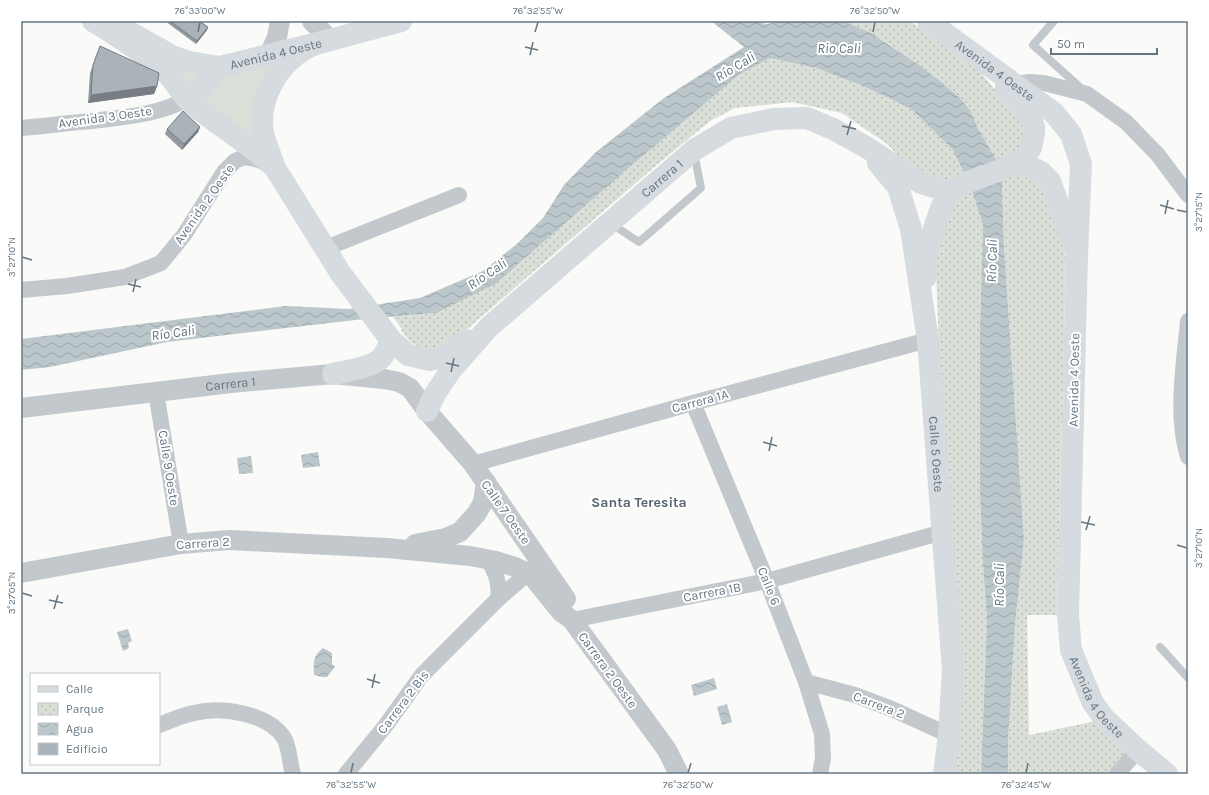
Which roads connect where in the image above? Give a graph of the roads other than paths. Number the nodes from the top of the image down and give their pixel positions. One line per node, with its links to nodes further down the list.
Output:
1 (93, 21): 14 (main road)
2 (110, 21): 11 (main road, Avenida 4 Oeste)
3 (280, 21): 9 (street)
4 (312, 21): 8 (street)
5 (401, 21): 8 (main road, Avenida 4 Oeste)
6 (928, 21): 10 (main road, Avenida 4 Oeste)
7 (1054, 21): 13 (lane)
8 (330, 40): 9 (main road, Avenida 4 Oeste); 19 (main road)
9 (270, 54): 11 (main road, Avenida 4 Oeste)
10 (983, 61): 12 (main road, Avenida 4 Oeste); 18 (main road)
11 (220, 67): 14 (main road)
12 (1014, 84): 13 (street); 25 (main road, Avenida 4 Oeste)
13 (1088, 94): 21 (street)
14 (187, 99): 15 (street, Avenida 3 Oeste); 19 (main road)
15 (21, 128)
16 (866, 147): 17 (main road, Carrera 1); 20 (main road, Carrera 1); 30 (main road, Calle 5 Oeste)
17 (694, 150): 23 (main road, Carrera 1); 23 (lane)
18 (1011, 166): 20 (main road); 25 (main road)
19 (275, 168): 24 (main road); 26 (street, Avenida 2 Oeste)
20 (955, 189): 30 (main road)
21 (1188, 195)
22 (459, 196): 24 (street)
23 (610, 223): 28 (main road, Carrera 1)
24 (326, 248): 29 (main road)
25 (1077, 255): 53 (main road, Avenida 4 Oeste)
26 (21, 290)
27 (1188, 321): 36 (street)
28 (489, 327): 29 (main road); 35 (main road)
29 (388, 336): 31 (main road)
30 (928, 340): 33 (street, Carrera 1A); 39 (main road, Calle 5 Oeste)
31 (332, 374): 32 (street, Carrera 1); 35 (street, Carrera 1)
32 (156, 392): 34 (street, Carrera 1); 40 (street, Calle 9 Oeste)
33 (693, 403): 37 (street, Carrera 1A); 45 (street, Calle 6)
34 (21, 408)
35 (427, 411): 37 (street, Calle 7 Oeste)
36 (1188, 457)
37 (473, 464): 38 (street, Calle 7 Oeste)
38 (486, 482): 41 (street, Carrera 2); 43 (street, Calle 7 Oeste)
39 (942, 532): 45 (street, Carrera 1B); 52 (main road, Calle 5 Oeste)
40 (181, 544): 41 (street, Carrera 2); 44 (street, Carrera 2)
41 (387, 548): 42 (street, Carrera 2)
42 (488, 559): 43 (street, Carrera 2); 46 (street)
43 (533, 565): 46 (street, Carrera 2 Bis); 47 (street, Carrera 2 Oeste)
44 (21, 573)
45 (767, 581): 47 (street, Carrera 1B); 50 (street, Calle 6)
46 (498, 599): 55 (street, Carrera 2 Bis)
47 (572, 620): 56 (street, Carrera 2 Oeste)
48 (1160, 647): 49 (lane)
49 (1188, 678)
50 (806, 682): 52 (street, Carrera 2); 57 (street, Calle 6)
51 (160, 725): 54 (street)
52 (949, 735): 58 (main road, Calle 5 Oeste)
53 (1138, 750): 59 (street); 60 (main road, Avenida 4 Oeste)
54 (293, 774)
55 (346, 774)
56 (679, 774)
57 (820, 774)
58 (944, 774)
59 (1117, 774)
60 (1167, 774)

